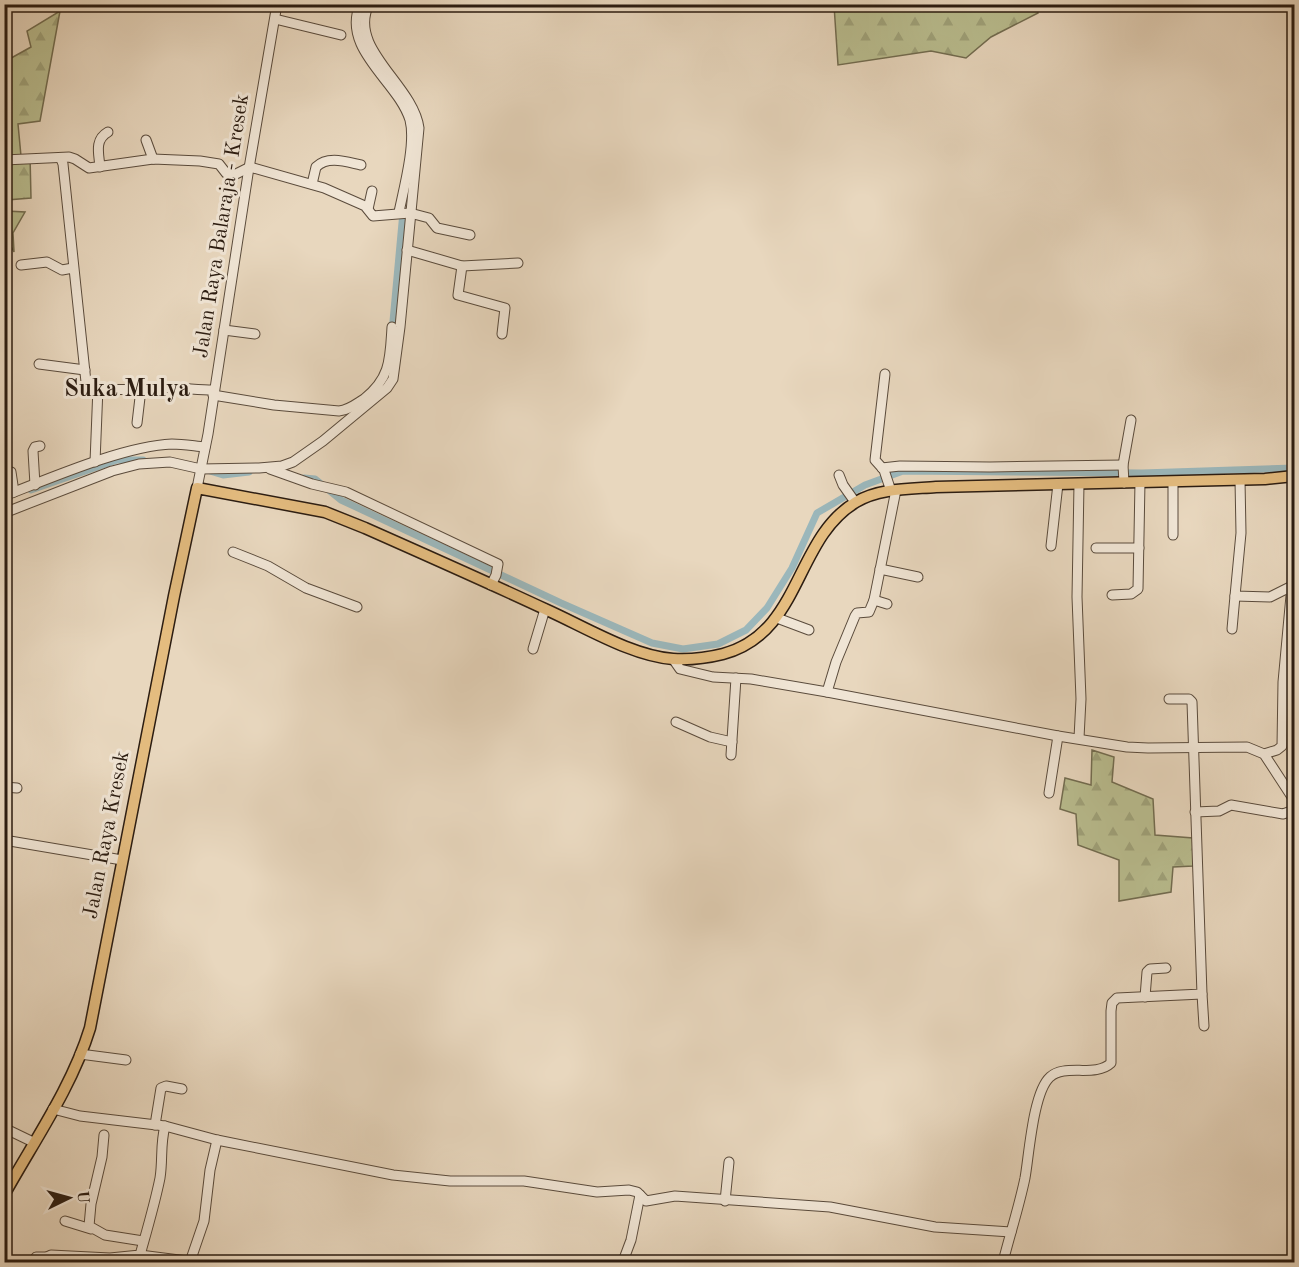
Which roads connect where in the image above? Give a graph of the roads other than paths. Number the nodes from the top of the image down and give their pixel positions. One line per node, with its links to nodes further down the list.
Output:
1 (278, 4): 4 (street, Jalan Raya Balaraja - Kresek)
2 (360, 4): 17 (street)
3 (369, 4): 17 (street)
4 (275, 19): 5 (street); 13 (street, Jalan Raya Balaraja - Kresek)
5 (341, 35)
6 (108, 132): 12 (street)
7 (146, 140): 9 (street)
8 (61, 159): 10 (street); 12 (street); 23 (street)
9 (153, 159): 12 (street); 13 (street)
10 (4, 160)
11 (361, 165): 14 (street)
12 (100, 167)
13 (250, 167): 14 (street); 25 (street, Jalan Raya Balaraja - Kresek)
14 (312, 184): 16 (street)
15 (372, 190): 16 (street)
16 (368, 209): 17 (street)
17 (405, 213): 18 (street); 19 (street)
18 (470, 235)
19 (406, 250): 22 (street); 41 (street)
20 (518, 263): 22 (street)
21 (21, 264): 23 (street)
22 (462, 266): 27 (street)
23 (73, 268): 29 (street)
24 (392, 327): 33 (street)
25 (224, 330): 26 (street); 33 (street, Jalan Raya Balaraja - Kresek)
26 (255, 334)
27 (502, 334)
28 (39, 364): 29 (street)
29 (85, 370): 31 (street)
30 (885, 374): 42 (street)
31 (98, 387): 32 (street); 39 (street)
32 (141, 389): 33 (street); 35 (street)
33 (213, 392): 37 (street, Jalan Raya Balaraja - Kresek)
34 (1131, 420): 38 (street)
35 (137, 423)
36 (40, 446): 52 (street)
37 (204, 450): 39 (street); 40 (street, Jalan Raya Balaraja - Kresek)
38 (1123, 466): 42 (street); 47 (street)
39 (95, 468): 40 (street); 52 (street); 57 (street)
40 (201, 468): 41 (street); 53 (street, Jalan Raya Kresek)
41 (267, 468): 64 (street)
42 (883, 469): 54 (street)
43 (4, 471): 55 (street)
44 (840, 475): 56 (street)
45 (1294, 476): 46 (main road)
46 (1240, 480): 48 (main road); 68 (street)
47 (1124, 481): 49 (main road); 51 (main road)
48 (1173, 482): 49 (main road); 58 (street)
49 (1140, 483): 61 (street)
50 (1058, 484): 51 (main road); 54 (main road); 59 (street)
51 (1079, 484): 83 (street)
52 (35, 485): 55 (street)
53 (197, 488): 64 (main road); 95 (main road, Jalan Raya Kresek)
54 (892, 488): 56 (main road); 63 (street)
55 (9, 494)
56 (853, 500): 73 (main road)
57 (4, 513)
58 (1173, 535)
59 (1051, 546)
60 (1096, 548): 61 (street)
61 (1139, 548): 67 (street)
62 (233, 552): 71 (street)
63 (880, 569): 65 (street); 69 (street)
64 (495, 576): 72 (main road)
65 (918, 577)
66 (1293, 585): 68 (street); 86 (street)
67 (1112, 595)
68 (1235, 596): 74 (street)
69 (874, 600): 70 (street); 79 (street)
70 (887, 604)
71 (357, 607)
72 (544, 609): 76 (street); 77 (main road)
73 (777, 618): 75 (street); 77 (main road)
74 (1232, 629)
75 (809, 630)
76 (532, 649)
77 (673, 659): 78 (street)
78 (736, 678): 79 (street); 84 (street)
79 (827, 692): 82 (street)
80 (1169, 699): 85 (street)
81 (676, 722): 84 (street)
82 (1058, 736): 83 (street); 90 (street)
83 (1079, 738): 85 (street)
84 (732, 742): 87 (street)
85 (1193, 748): 86 (street); 93 (street)
86 (1264, 754): 91 (street)
87 (731, 755)
88 (4, 787): 89 (street)
89 (17, 788)
90 (1049, 793)
91 (1294, 800)
92 (1294, 810): 93 (street)
93 (1195, 812): 97 (street)
94 (4, 840): 95 (street)
95 (122, 860): 100 (main road, Jalan Raya Kresek)
96 (1166, 968): 98 (street)
97 (1202, 994): 98 (street); 99 (street)
98 (1145, 997): 115 (street)
99 (1204, 1026)
100 (80, 1054): 101 (street); 103 (main road, Jalan Raya Kresek)
101 (126, 1060)
102 (182, 1089): 104 (street)
103 (53, 1109): 104 (street); 108 (main road, Jalan Raya Kresek)
104 (160, 1126): 107 (street); 116 (street)
105 (4, 1128): 108 (street)
106 (105, 1135): 114 (street)
107 (217, 1140): 111 (street); 120 (street)
108 (33, 1142): 110 (main road, Jalan Raya Kresek)
109 (729, 1162): 112 (street)
110 (4, 1195)
111 (640, 1195): 112 (street); 122 (street)
112 (725, 1201): 115 (street)
113 (65, 1221): 114 (street)
114 (91, 1228): 116 (street)
115 (1011, 1232): 123 (street)
116 (143, 1241): 117 (street)
117 (140, 1255): 119 (street); 120 (street)
118 (47, 1260): 119 (street); 121 (street)
119 (82, 1260)
120 (188, 1261)
121 (33, 1263)
122 (628, 1263)
123 (1003, 1263)

